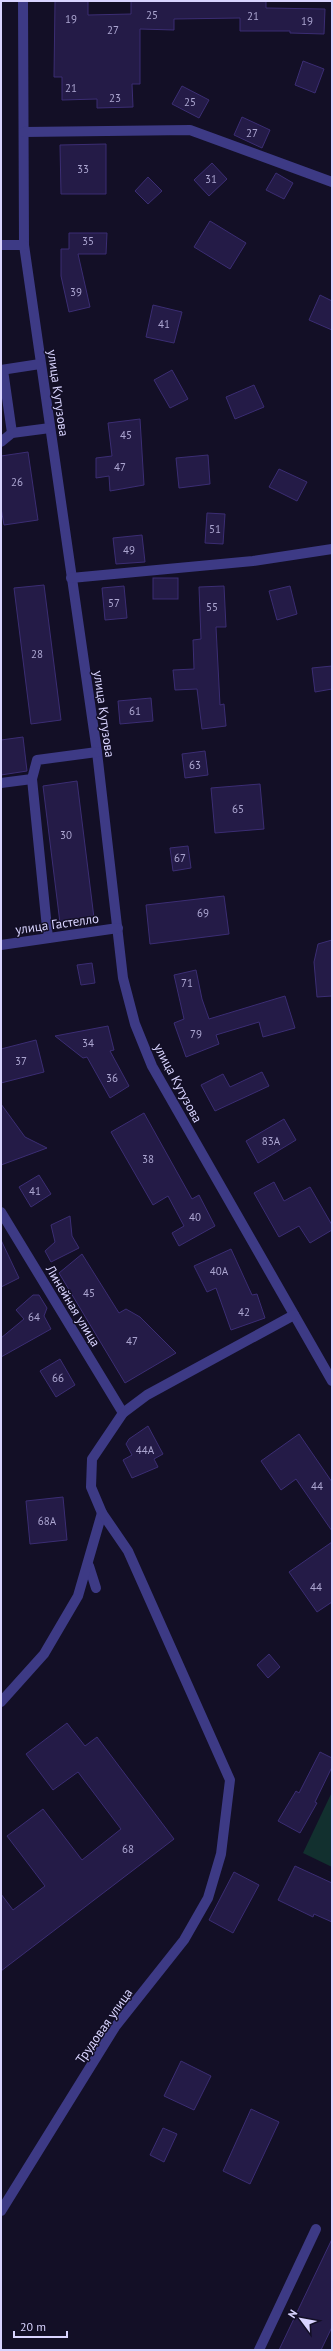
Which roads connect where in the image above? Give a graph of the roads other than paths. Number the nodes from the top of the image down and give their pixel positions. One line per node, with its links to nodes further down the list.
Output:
1 (23, 1): 2 (street, улица Кутузова)
2 (24, 132): 3 (street); 5 (street, улица Кутузова)
3 (332, 182)
4 (1, 245): 5 (street)
5 (24, 245): 6 (street, улица Кутузова)
6 (40, 364): 7 (street); 8 (street, улица Кутузова)
7 (2, 370): 9 (street)
8 (50, 428): 9 (street); 12 (street, улица Кутузова)
9 (12, 433): 10 (street)
10 (1, 442)
11 (332, 549): 12 (street)
12 (71, 578): 13 (street, улица Кутузова)
13 (97, 752): 14 (street); 16 (street, улица Кутузова)
14 (32, 779): 15 (street); 17 (street)
15 (1, 783)
16 (118, 928): 17 (street, улица Гастелло); 20 (street, улица Кутузова)
17 (48, 938): 18 (street, улица Гастелло)
18 (1, 945)
19 (1, 1212): 22 (street, Линейная улица)
20 (294, 1315): 21 (street, улица Кутузова); 22 (street, Трудовая улица)
21 (332, 1381)
22 (123, 1413): 23 (street, Трудовая улица)
23 (102, 1513): 24 (street); 27 (street, Трудовая улица)
24 (88, 1566): 25 (street); 26 (street)
25 (96, 1588)
26 (1, 1702)
27 (1, 2211)
28 (316, 2229): 29 (street)
29 (259, 2350)

